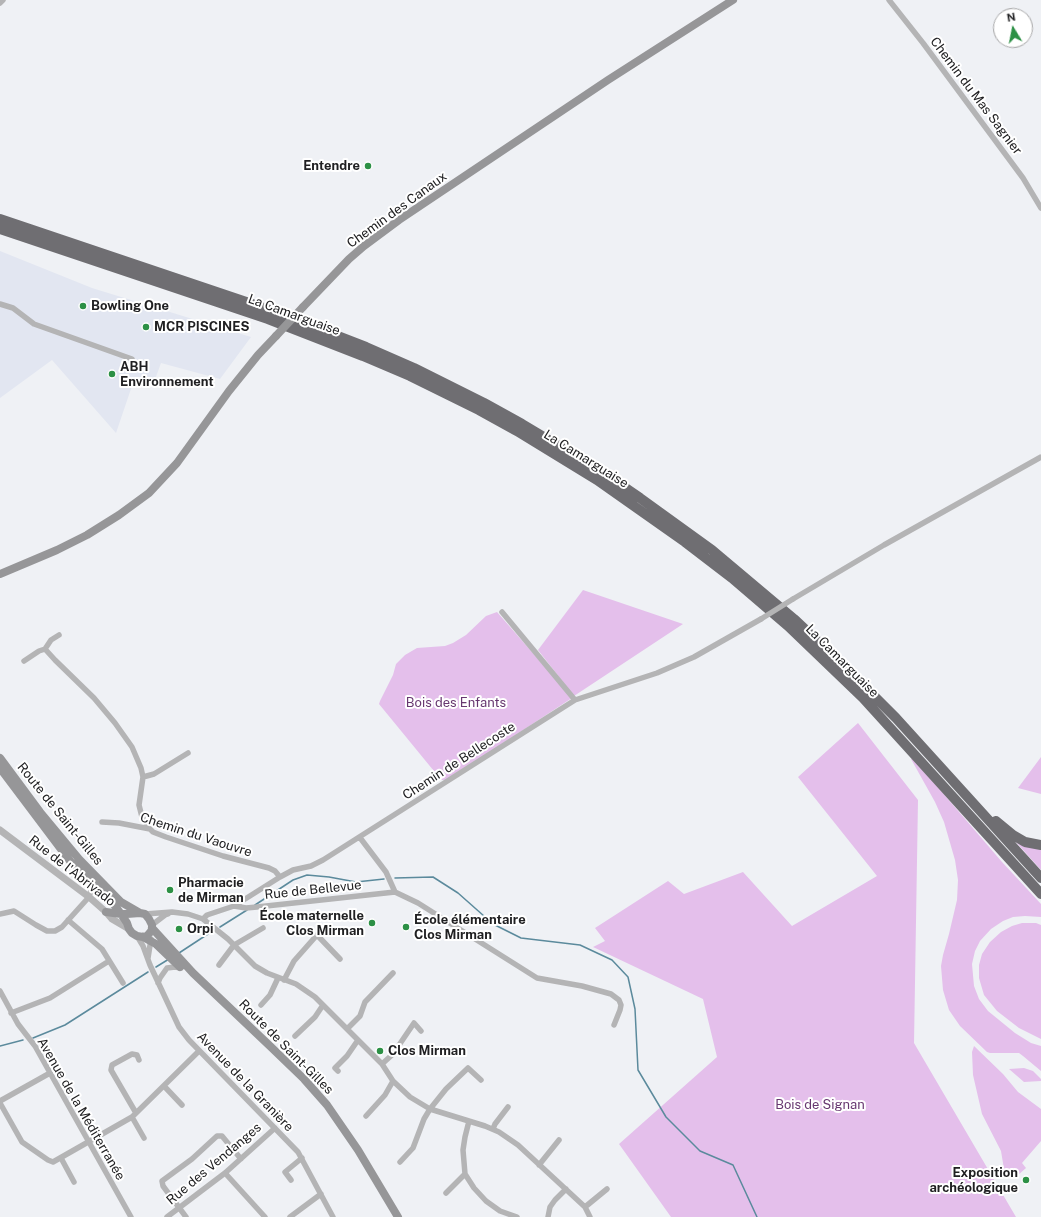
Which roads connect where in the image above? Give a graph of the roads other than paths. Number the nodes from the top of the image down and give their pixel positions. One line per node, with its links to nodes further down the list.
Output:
1 (3, 0): 4 (street)
2 (733, 0): 11 (main road, Chemin des Canaux, bridge)
3 (889, 0): 5 (street, Chemin du Mas Sagnier)
4 (0, 3)
5 (1041, 208)
6 (0, 219): 19 (highway, La Camarguaise)
7 (0, 229): 16 (highway, La Camarguaise)
8 (0, 304): 9 (street)
9 (132, 359)
10 (1041, 457): 17 (street, Chemin de Bellecoste, bridge)
11 (2, 572)
12 (502, 612): 17 (street)
13 (59, 634): 14 (street)
14 (46, 649): 15 (street); 23 (street)
15 (24, 662)
16 (839, 675): 18 (highway); 33 (highway, La Camarguaise)
17 (575, 700): 27 (street, Chemin de Bellecoste)
18 (875, 717)
19 (911, 735): 28 (highway); 30 (highway, La Camarguaise)
20 (188, 753): 23 (street)
21 (0, 758): 40 (main road, Route de Saint-Gilles)
22 (0, 768): 31 (main road, Route de Saint-Gilles)
23 (143, 777): 25 (street)
24 (102, 822): 25 (street, Chemin du Vaouvre)
25 (150, 829): 29 (street, Chemin du Vaouvre)
26 (0, 830): 34 (street, Rue de l'Abrivado)
27 (358, 838): 29 (street, Chemin de Bellecoste); 32 (street)
28 (1041, 846)
29 (280, 877): 35 (street, Chemin de Bellecoste)
30 (1041, 878)
31 (93, 882): 34 (street); 39 (main road, Route de Saint-Gilles)
32 (395, 892): 35 (street, Rue de Bellevue); 63 (street)
33 (1041, 894)
34 (89, 897): 36 (street, Rue de l'Abrivado); 42 (street)
35 (234, 906): 41 (street, Chemin de Bellecoste)
36 (106, 912): 39 (main road); 43 (street, Rue de l'Abrivado)
37 (172, 912): 40 (street); 41 (street); 44 (street)
38 (0, 914): 42 (street)
39 (121, 914): 40 (main road); 43 (main road, Route de Saint-Gilles)
40 (140, 914): 43 (main road); 44 (main road)
41 (203, 919): 48 (street)
42 (68, 920): 51 (street)
43 (128, 926): 46 (main road)
44 (152, 928): 46 (main road); 47 (street); 110 (main road, Route de Saint-Gilles)
45 (263, 928): 48 (street)
46 (140, 936): 47 (main road, Route de Saint-Gilles); 49 (street, Avenue de la Granière)
47 (151, 941): 49 (street); 53 (main road, Route de Saint-Gilles)
48 (234, 945): 52 (street); 55 (street)
49 (148, 958): 57 (street, Avenue de la Granière)
50 (340, 959): 56 (street)
51 (109, 961): 58 (street); 62 (street)
52 (219, 965)
53 (181, 968): 57 (street); 109 (main road, Route de Saint-Gilles)
54 (393, 973): 64 (street)
55 (278, 978): 56 (street); 60 (street)
56 (284, 980): 61 (street)
57 (158, 983): 68 (street, Avenue de la Granière)
58 (123, 984)
59 (0, 992): 62 (street, Avenue de la Méditerranée)
60 (261, 1005)
61 (323, 1005): 64 (street); 66 (street)
62 (11, 1014): 72 (street, Avenue de la Méditerranée)
63 (614, 1025)
64 (347, 1029): 67 (street)
65 (422, 1031): 70 (street)
66 (295, 1036)
67 (358, 1040): 70 (street); 71 (street)
68 (198, 1051): 75 (street); 83 (street, Avenue de la Granière)
69 (139, 1060): 80 (street)
70 (382, 1064): 73 (street)
71 (338, 1071)
72 (50, 1073): 76 (street); 87 (street, Avenue de la Méditerranée)
73 (393, 1080): 79 (street); 81 (street)
74 (481, 1080): 79 (street)
75 (164, 1086): 77 (street); 80 (street)
76 (0, 1102): 88 (street)
77 (182, 1105)
78 (508, 1107): 84 (street)
79 (430, 1109): 82 (street); 91 (street)
80 (134, 1115): 85 (street); 87 (street)
81 (366, 1116)
82 (469, 1121): 84 (street); 94 (street)
83 (275, 1128): 89 (street, Avenue de la Granière); 90 (street, Rue des Vendanges)
84 (493, 1129): 92 (street)
85 (144, 1138)
86 (559, 1140): 92 (street)
87 (88, 1142): 88 (street); 103 (street, Avenue de la Méditerranée)
88 (61, 1158): 96 (street)
89 (302, 1158): 95 (street); 100 (street, Avenue de la Granière)
90 (241, 1159): 93 (street, Rue des Vendanges); 102 (street)
91 (400, 1162)
92 (539, 1164): 97 (street)
93 (225, 1173): 102 (street, Rue des Vendanges); 106 (street)
94 (465, 1174): 99 (street); 111 (street)
95 (291, 1180)
96 (74, 1182)
97 (566, 1189): 101 (street); 112 (street)
98 (606, 1189): 101 (street)
99 (446, 1193)
100 (321, 1194): 107 (street); 108 (street, Avenue de la Granière)
101 (585, 1207): 113 (street)
102 (179, 1208): 104 (street, Rue des Vendanges); 105 (street)
103 (131, 1217)
104 (167, 1217)
105 (186, 1217)
106 (265, 1217)
107 (290, 1217)
108 (333, 1217)
109 (394, 1217)
110 (398, 1217)
111 (517, 1217)
112 (548, 1217)
113 (590, 1217)

